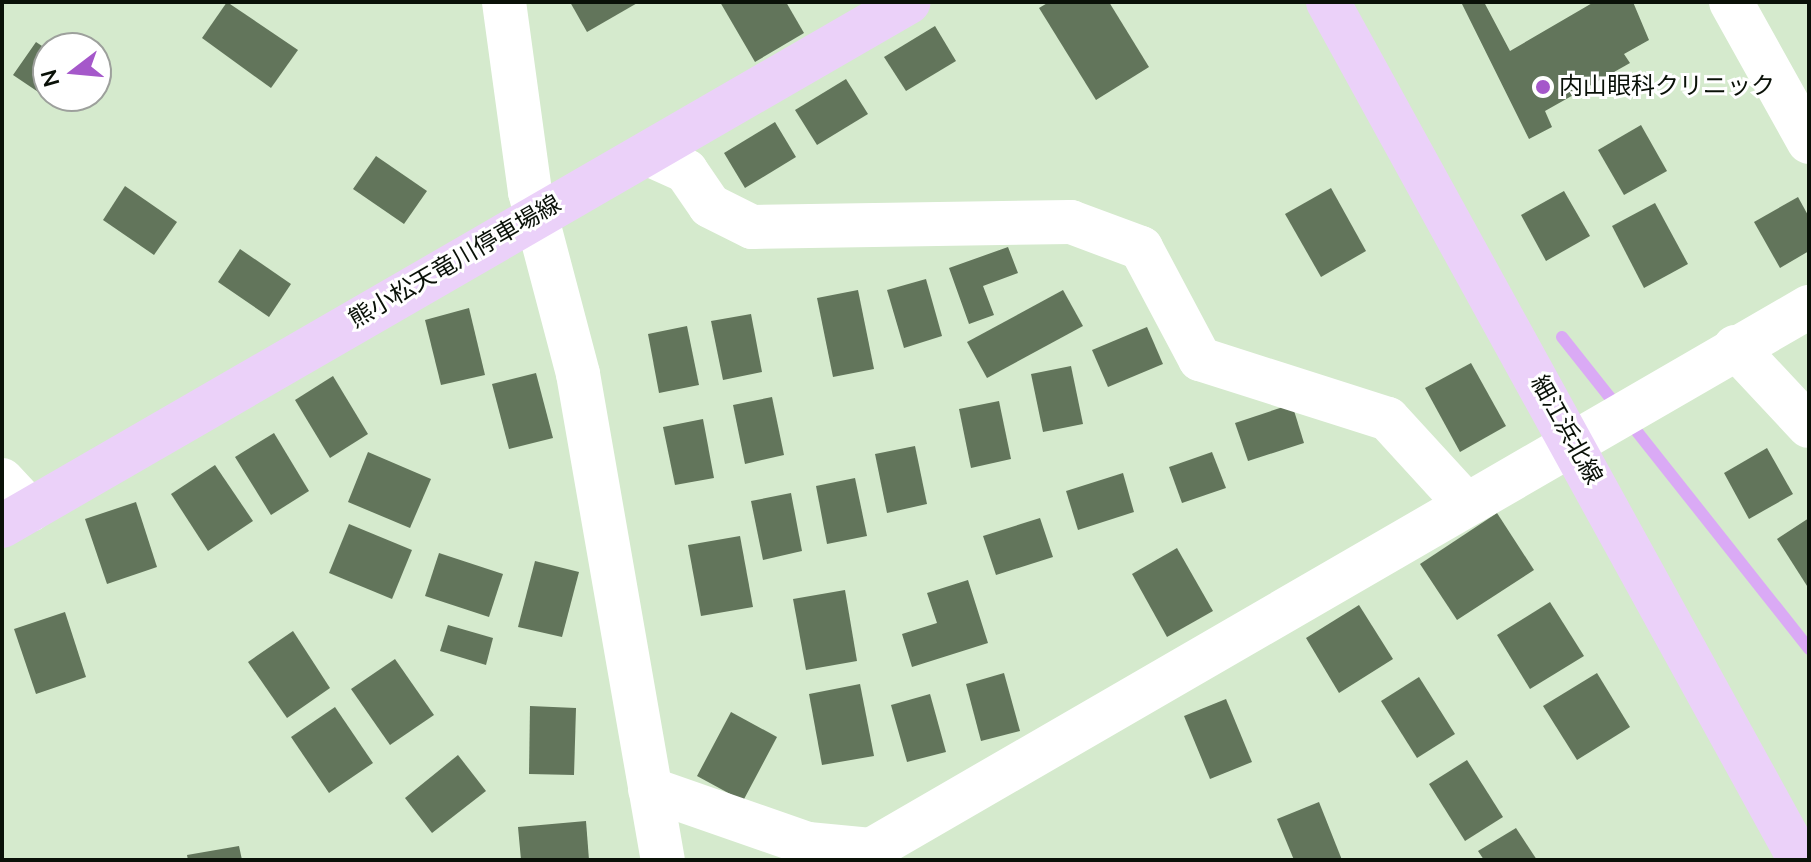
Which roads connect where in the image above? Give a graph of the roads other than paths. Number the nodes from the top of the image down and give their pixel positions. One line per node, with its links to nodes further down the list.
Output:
1 (504, 2): 7 (street)
2 (909, 2): 6 (main road, 熊小松天竜川停車場線)
3 (1328, 2): 10 (main road, 細江浜北線)
4 (1731, 2): 5 (street)
5 (1809, 142)
6 (648, 154): 7 (main road, 熊小松天竜川停車場線); 12 (street)
7 (538, 213): 13 (main road, 熊小松天竜川停車場線); 14 (street)
8 (1809, 307): 9 (street)
9 (1735, 347): 10 (street); 11 (street)
10 (1603, 422): 12 (street); 16 (main road, 細江浜北線)
11 (1809, 426)
12 (1464, 502): 14 (street)
13 (11, 505)
14 (650, 789): 15 (street)
15 (663, 860)
16 (1800, 860)

